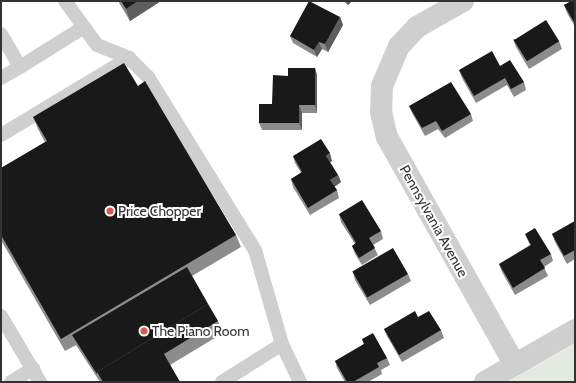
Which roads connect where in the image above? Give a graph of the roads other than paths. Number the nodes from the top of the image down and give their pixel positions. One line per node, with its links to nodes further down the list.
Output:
1 (65, 1): 3 (lane)
2 (463, 1): 12 (street, Pennsylvania Avenue)
3 (84, 26): 5 (lane); 6 (lane)
4 (1, 34): 6 (lane)
5 (128, 58): 8 (lane); 11 (lane)
6 (20, 67): 7 (lane)
7 (1, 78)
8 (1, 135)
9 (1, 316): 13 (lane)
10 (575, 330): 12 (street)
11 (282, 344): 16 (lane); 17 (lane)
12 (515, 365): 18 (street)
13 (32, 369): 14 (lane); 15 (lane)
14 (12, 382)
15 (40, 382)
16 (222, 382)
17 (300, 382)
18 (485, 382)

